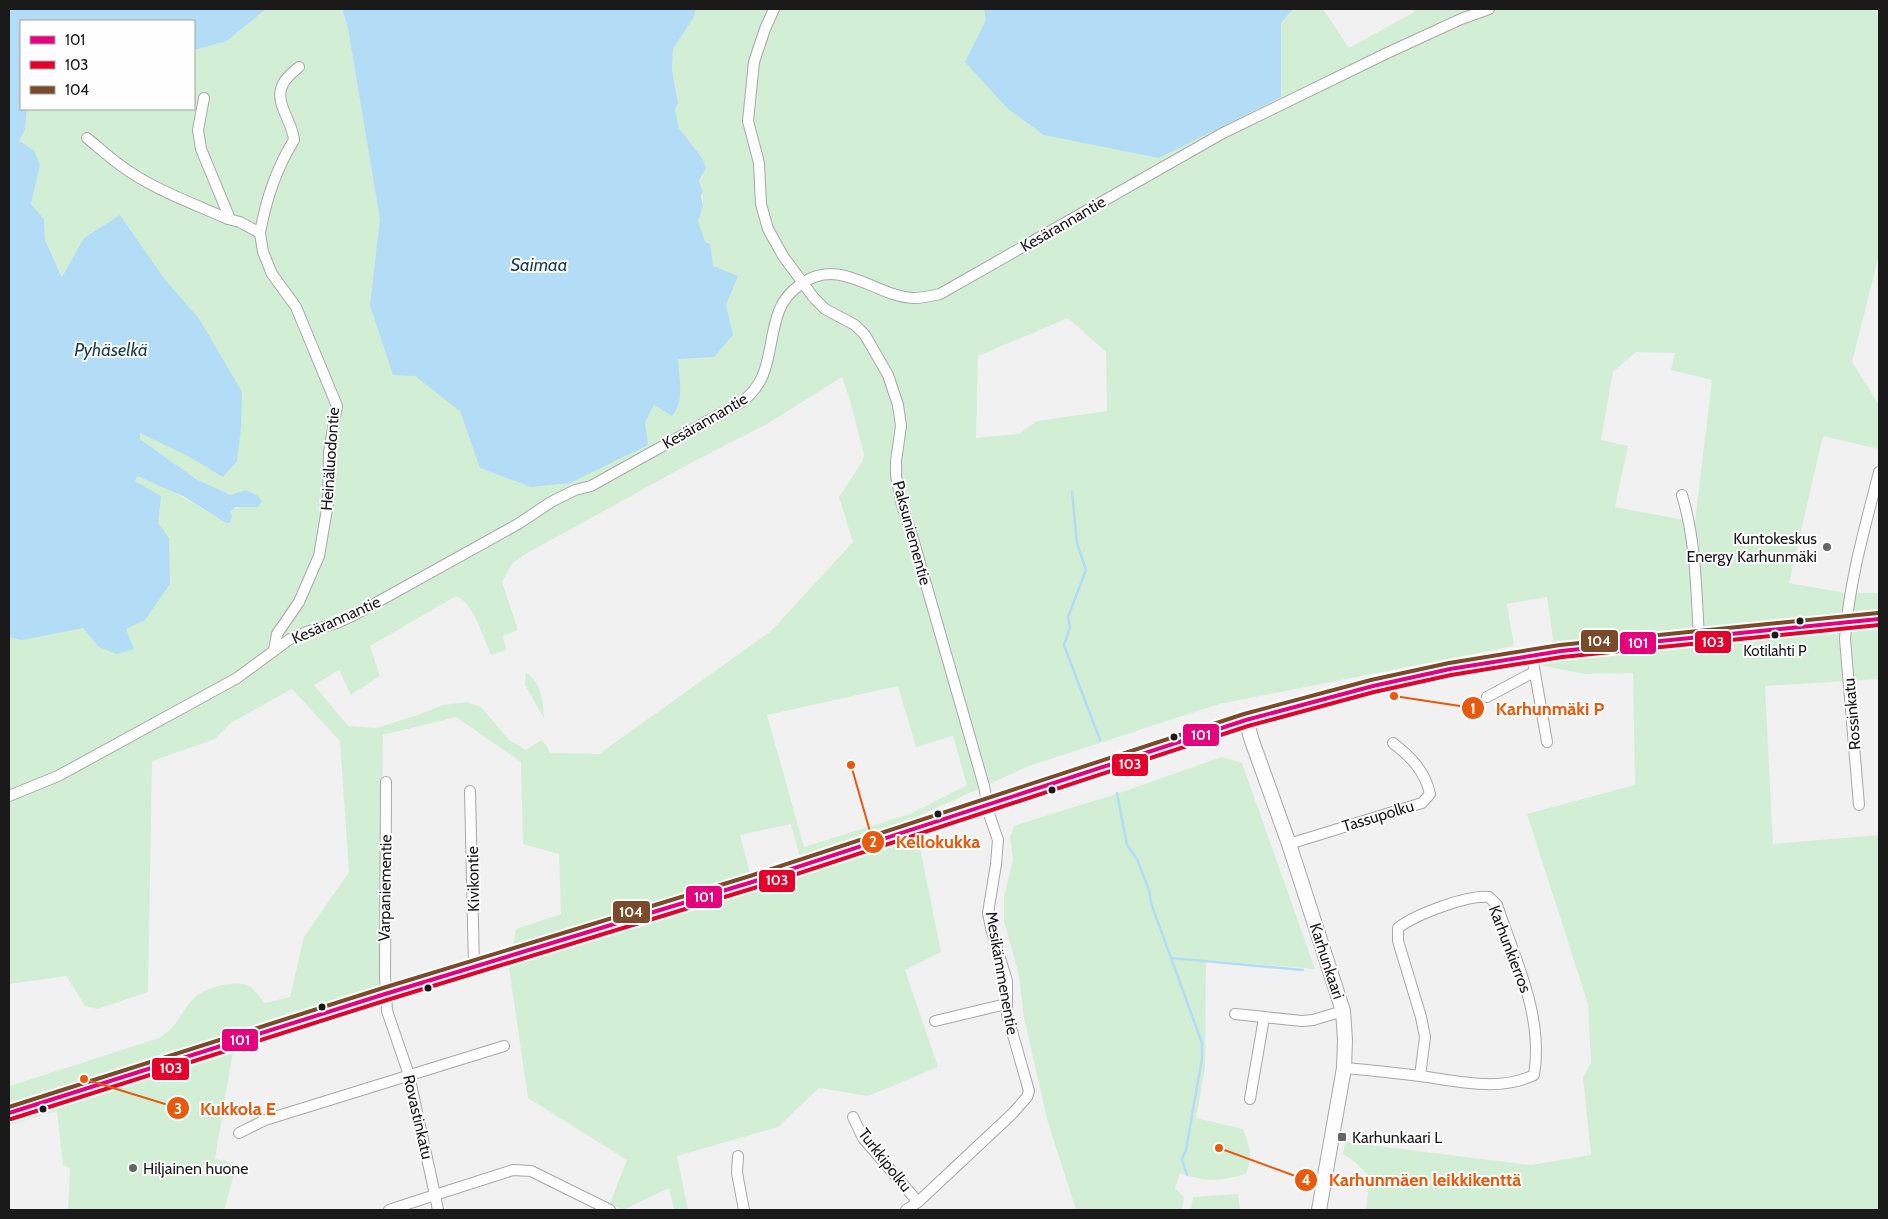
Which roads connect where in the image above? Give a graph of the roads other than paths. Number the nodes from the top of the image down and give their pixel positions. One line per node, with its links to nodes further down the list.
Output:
1 (774, 9): 8 (street, Paksuniementie)
2 (1489, 9): 8 (street, Kesärannantie)
3 (299, 67): 7 (street)
4 (204, 98): 6 (street)
5 (87, 138): 6 (street)
6 (230, 220): 7 (street)
7 (260, 233): 14 (street, Heinäluodontie)
8 (802, 283): 14 (street, Kesärannantie); 24 (street, Paksuniementie)
9 (1879, 472): 12 (street, Rossinkatu)
10 (1682, 495): 13 (street)
11 (1879, 619): 12 (main road)
12 (1846, 622): 13 (main road); 25 (street, Rossinkatu)
13 (1699, 637): 15 (main road)
14 (274, 650): 23 (street, Kesärannantie)
15 (1532, 656): 16 (street); 18 (main road)
16 (1534, 672): 17 (street); 19 (street)
17 (1487, 697)
18 (1246, 720): 24 (main road); 26 (main road, Karhunkaari)
19 (1547, 742)
20 (1393, 743): 26 (street, Tassupolku)
21 (386, 782): 28 (street, Varpaniementie)
22 (470, 791): 27 (street, Kivikontie)
23 (9, 796)
24 (988, 804): 27 (main road); 29 (street, Mesikämmenentie)
25 (1859, 805)
26 (1289, 844): 30 (main road, Karhunkaari)
27 (474, 967): 28 (main road)
28 (385, 994): 36 (street, Rovastinkatu); 39 (main road)
29 (1006, 1004): 33 (street); 44 (street, Mesikämmenentie)
30 (1343, 1012): 32 (street); 35 (main road, Karhunkaari)
31 (1235, 1014): 32 (street)
32 (1264, 1018): 38 (street)
33 (936, 1021)
34 (504, 1046): 36 (street)
35 (1344, 1068): 37 (street, Karhunkierros); 50 (main road, Karhunkaari)
36 (409, 1075): 41 (street); 43 (street, Rovastinkatu)
37 (1420, 1076): 37 (street, Karhunkierros)
38 (1250, 1099)
39 (9, 1113)
40 (853, 1117): 44 (street, Turkkipolku)
41 (239, 1133)
42 (738, 1156): 48 (street)
43 (435, 1195): 45 (street); 46 (street, Rovastinkatu); 47 (street)
44 (918, 1202): 49 (street, Mesikämmenentie)
45 (389, 1210)
46 (438, 1210)
47 (610, 1210)
48 (744, 1210)
49 (906, 1210)
50 (1319, 1210)

